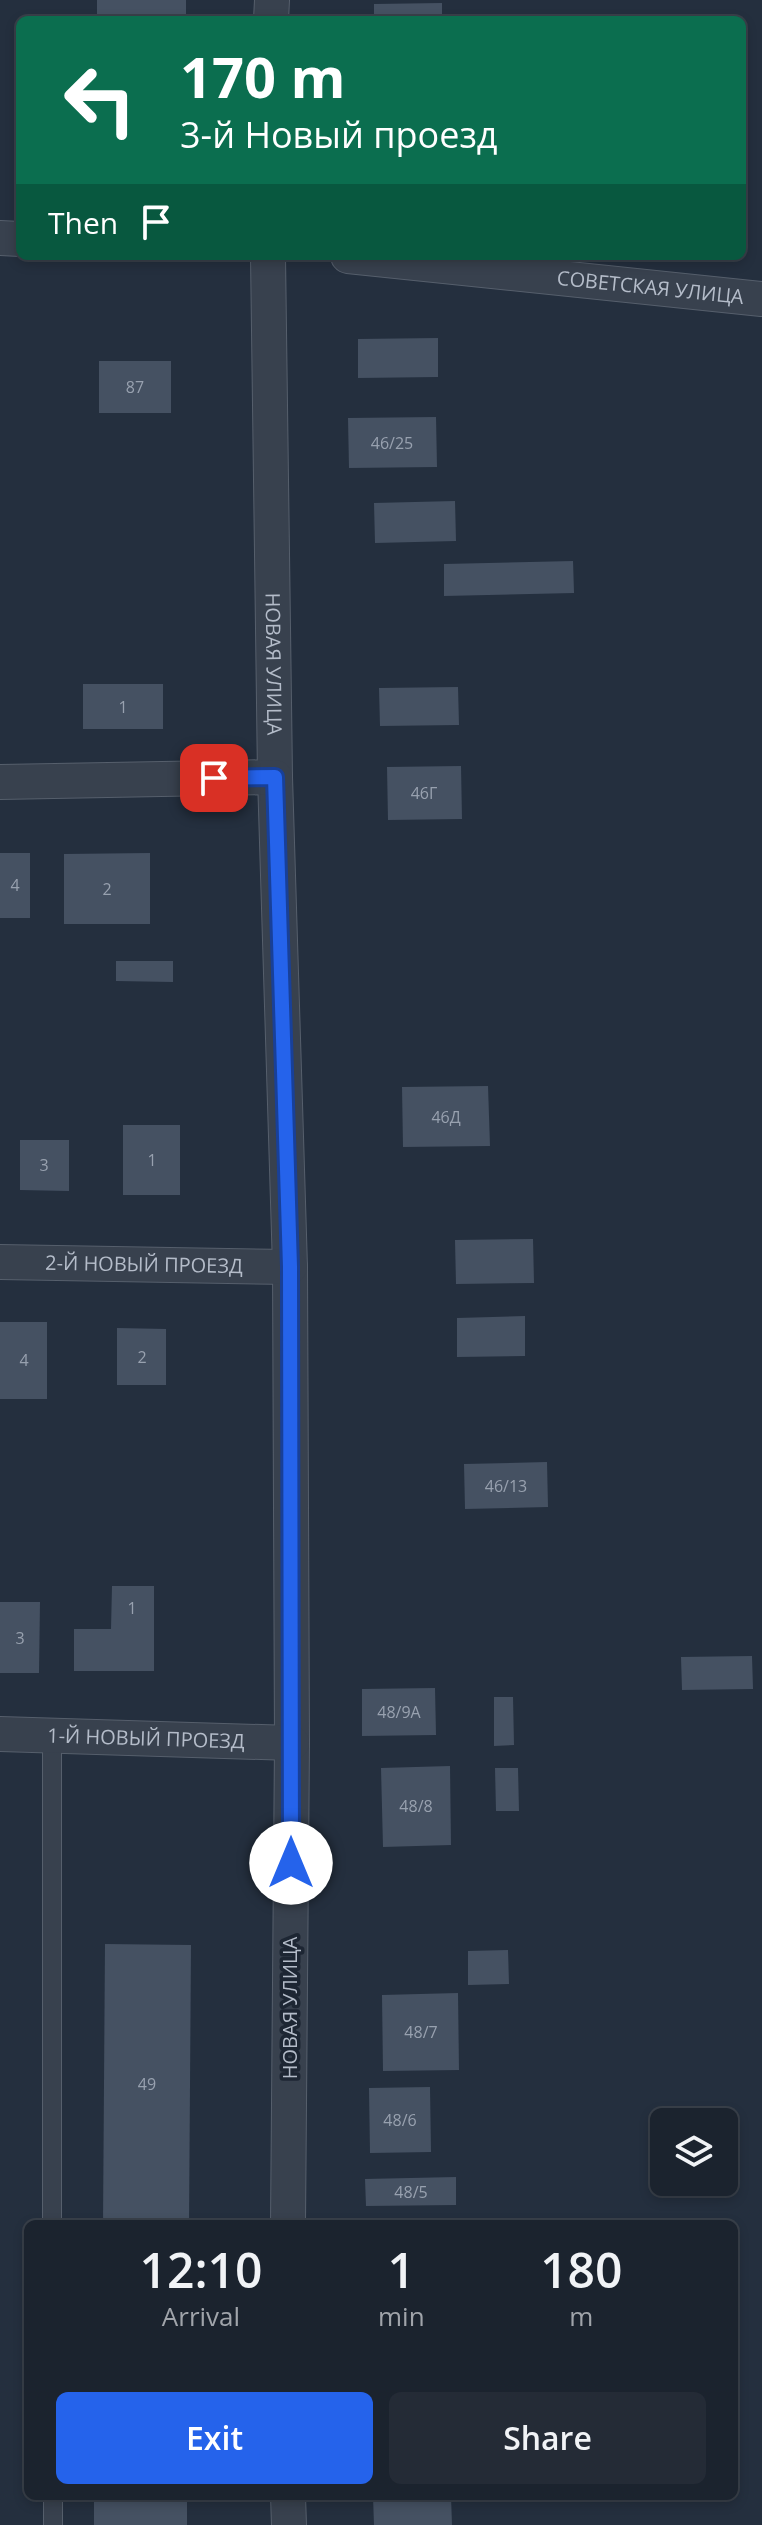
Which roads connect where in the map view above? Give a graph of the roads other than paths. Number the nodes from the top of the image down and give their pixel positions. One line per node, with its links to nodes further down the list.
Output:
1 (268, 260): 4 (street, НОВАЯ УЛИЦА)
2 (387, 260): 3 (street, СОВЕТСКАЯ УЛИЦА)
3 (762, 299)
4 (275, 777): 5 (street); 7 (street, НОВАЯ УЛИЦА)
5 (0, 782)
6 (0, 1262): 7 (street, 2-Й НОВЫЙ ПРОЕЗД)
7 (290, 1267): 10 (street, НОВАЯ УЛИЦА)
8 (0, 1734): 9 (street, 1-Й НОВЫЙ ПРОЕЗД)
9 (52, 1734): 10 (street, 1-Й НОВЫЙ ПРОЕЗД); 11 (lane)
10 (292, 1743): 12 (street, НОВАЯ УЛИЦА)
11 (52, 2220)
12 (288, 2220)
13 (53, 2500): 15 (lane)
14 (288, 2500): 16 (street)
15 (53, 2525)
16 (289, 2525)

